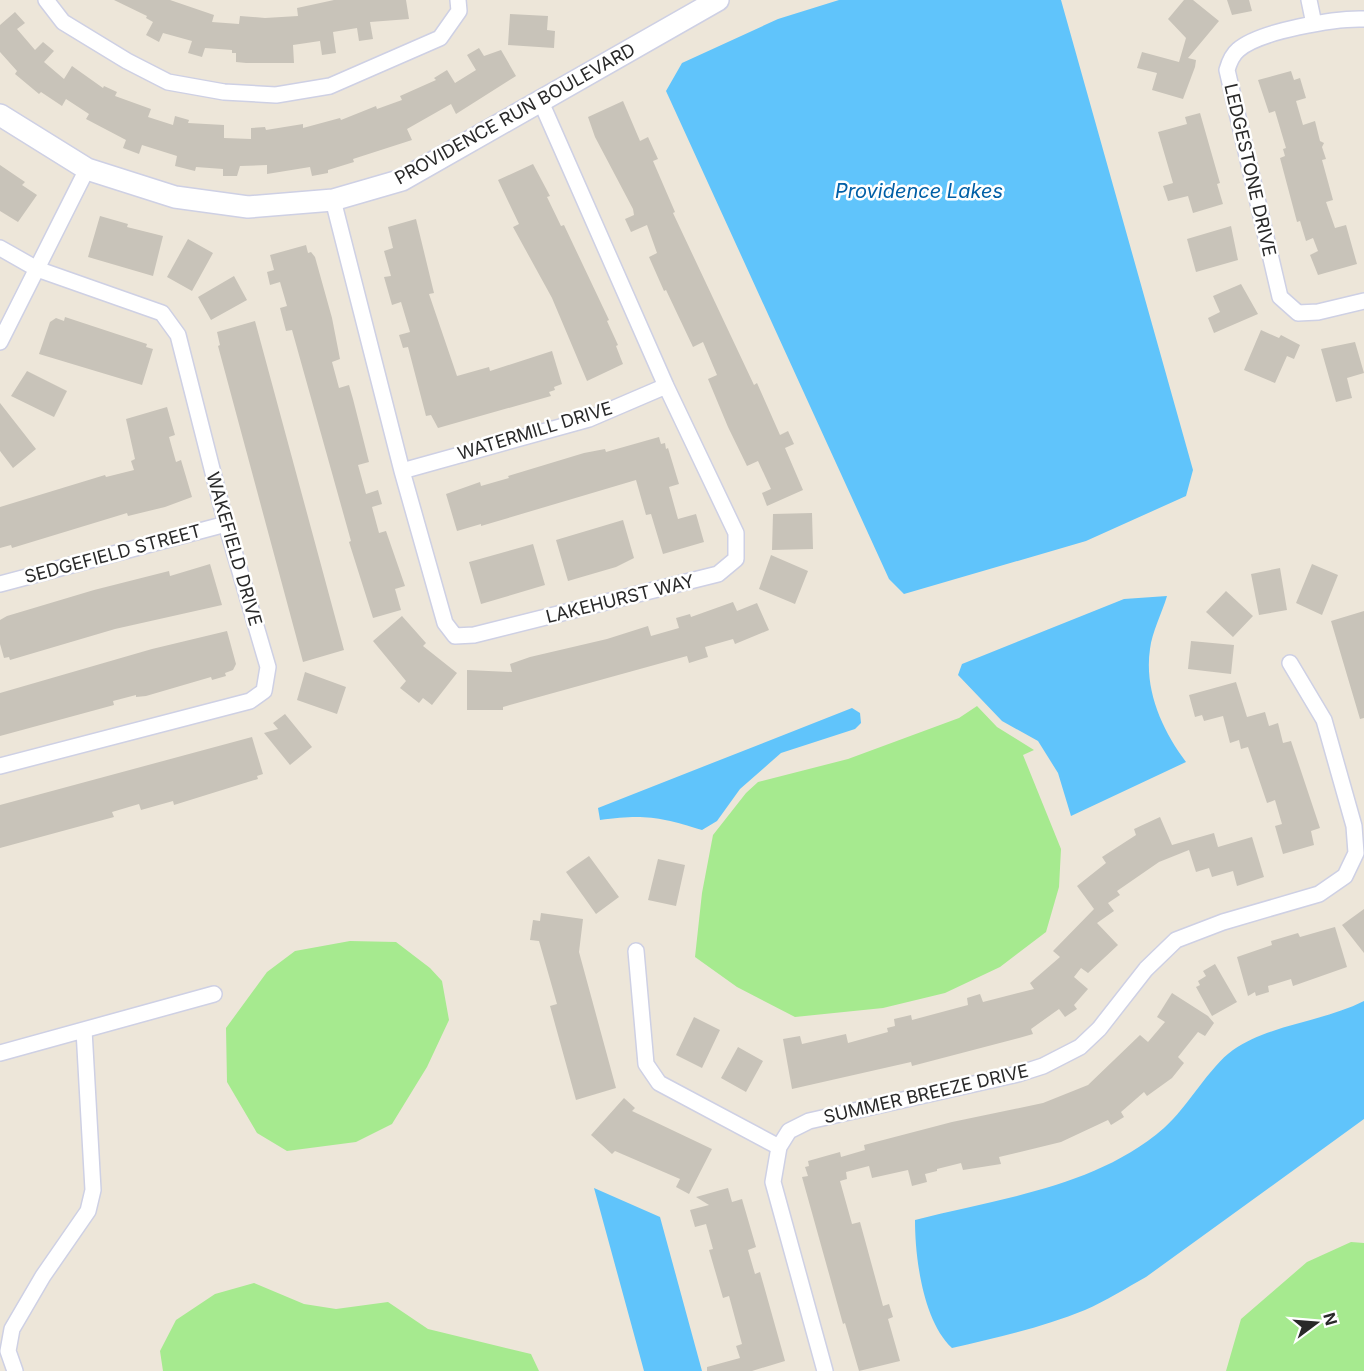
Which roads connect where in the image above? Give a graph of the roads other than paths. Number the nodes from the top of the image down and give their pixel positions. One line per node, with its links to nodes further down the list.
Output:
1 (46, 0): 2 (street)
2 (458, 0)
3 (718, 0): 7 (street, PROVIDENCE RUN BOULEVARD)
4 (1309, 0): 6 (street)
5 (1364, 18): 6 (street, LEDGESTONE DRIVE)
6 (1314, 24): 13 (street, LEDGESTONE DRIVE)
7 (541, 102): 10 (street, PROVIDENCE RUN BOULEVARD); 15 (street, LAKEHURST WAY)
8 (0, 115): 9 (street, PROVIDENCE RUN BOULEVARD)
9 (87, 169): 10 (street, PROVIDENCE RUN BOULEVARD); 12 (street)
10 (333, 200): 16 (street, LAKEHURST WAY)
11 (0, 248): 12 (street, WAKEFIELD DRIVE)
12 (37, 269): 14 (street); 17 (street, WAKEFIELD DRIVE)
13 (1364, 301)
14 (0, 342)
15 (666, 386): 16 (street, WATERMILL DRIVE); 16 (street, LAKEHURST WAY)
16 (402, 471)
17 (226, 524): 18 (street, SEDGEFIELD STREET); 20 (street, WAKEFIELD DRIVE)
18 (0, 585)
19 (1290, 663): 25 (street, SUMMER BREEZE DRIVE)
20 (0, 766)
21 (636, 951): 25 (street)
22 (214, 994): 23 (street)
23 (84, 1030): 24 (street); 26 (street)
24 (0, 1053)
25 (779, 1147): 27 (street)
26 (15, 1371)
27 (825, 1371)

